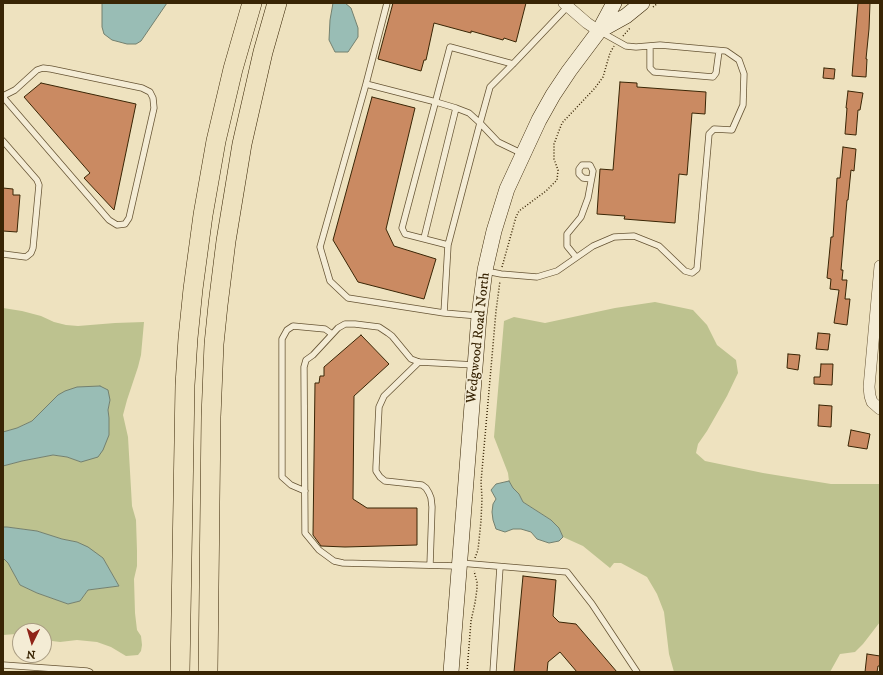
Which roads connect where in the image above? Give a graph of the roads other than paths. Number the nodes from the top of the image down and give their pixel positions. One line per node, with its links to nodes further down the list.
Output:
1 (244, 3): 21 (highway)
2 (252, 3): 21 (highway)
3 (277, 3): 12 (highway)
4 (285, 3): 12 (highway)
5 (387, 3): 14 (lane)
6 (614, 3): 9 (street, Wedgwood Road North)
7 (567, 4): 9 (street); 13 (lane)
8 (648, 5): 9 (street, Wedgwood Road North)
9 (599, 31): 10 (lane); 20 (street, Wedgwood Road North)
10 (650, 46): 11 (lane); 11 (lane)
11 (719, 51): 26 (lane)
12 (263, 52): 42 (highway)
13 (513, 64): 16 (lane); 18 (lane)
14 (366, 84): 16 (lane); 29 (lane)
15 (3, 97): 15 (lane)
16 (436, 102): 17 (lane); 23 (lane)
17 (456, 108): 18 (lane); 23 (lane)
18 (480, 123): 20 (lane); 24 (lane)
19 (3, 141): 25 (lane)
20 (523, 154): 28 (street, Wedgwood Road North)
21 (213, 160): 41 (highway)
22 (591, 180): 26 (lane)
23 (424, 238): 24 (lane)
24 (448, 245): 29 (lane)
25 (3, 254)
26 (576, 257): 28 (lane)
27 (880, 266): 34 (street)
28 (485, 270): 30 (street, Wedgwood Road North)
29 (444, 313): 30 (lane)
30 (479, 316): 33 (street, Wedgwood Road North)
31 (332, 334): 32 (lane); 35 (lane); 35 (lane)
32 (419, 362): 33 (lane); 36 (lane)
33 (475, 365): 37 (street, Wedgwood Road North)
34 (879, 408)
35 (305, 491): 36 (lane)
36 (430, 565): 37 (lane)
37 (458, 565): 38 (lane); 43 (street, Wedgwood Road North)
38 (500, 567): 44 (lane); 45 (lane)
39 (3, 665): 40 (lane)
40 (90, 672)
41 (180, 672)
42 (208, 672)
43 (450, 672)
44 (493, 672)
45 (637, 672)

